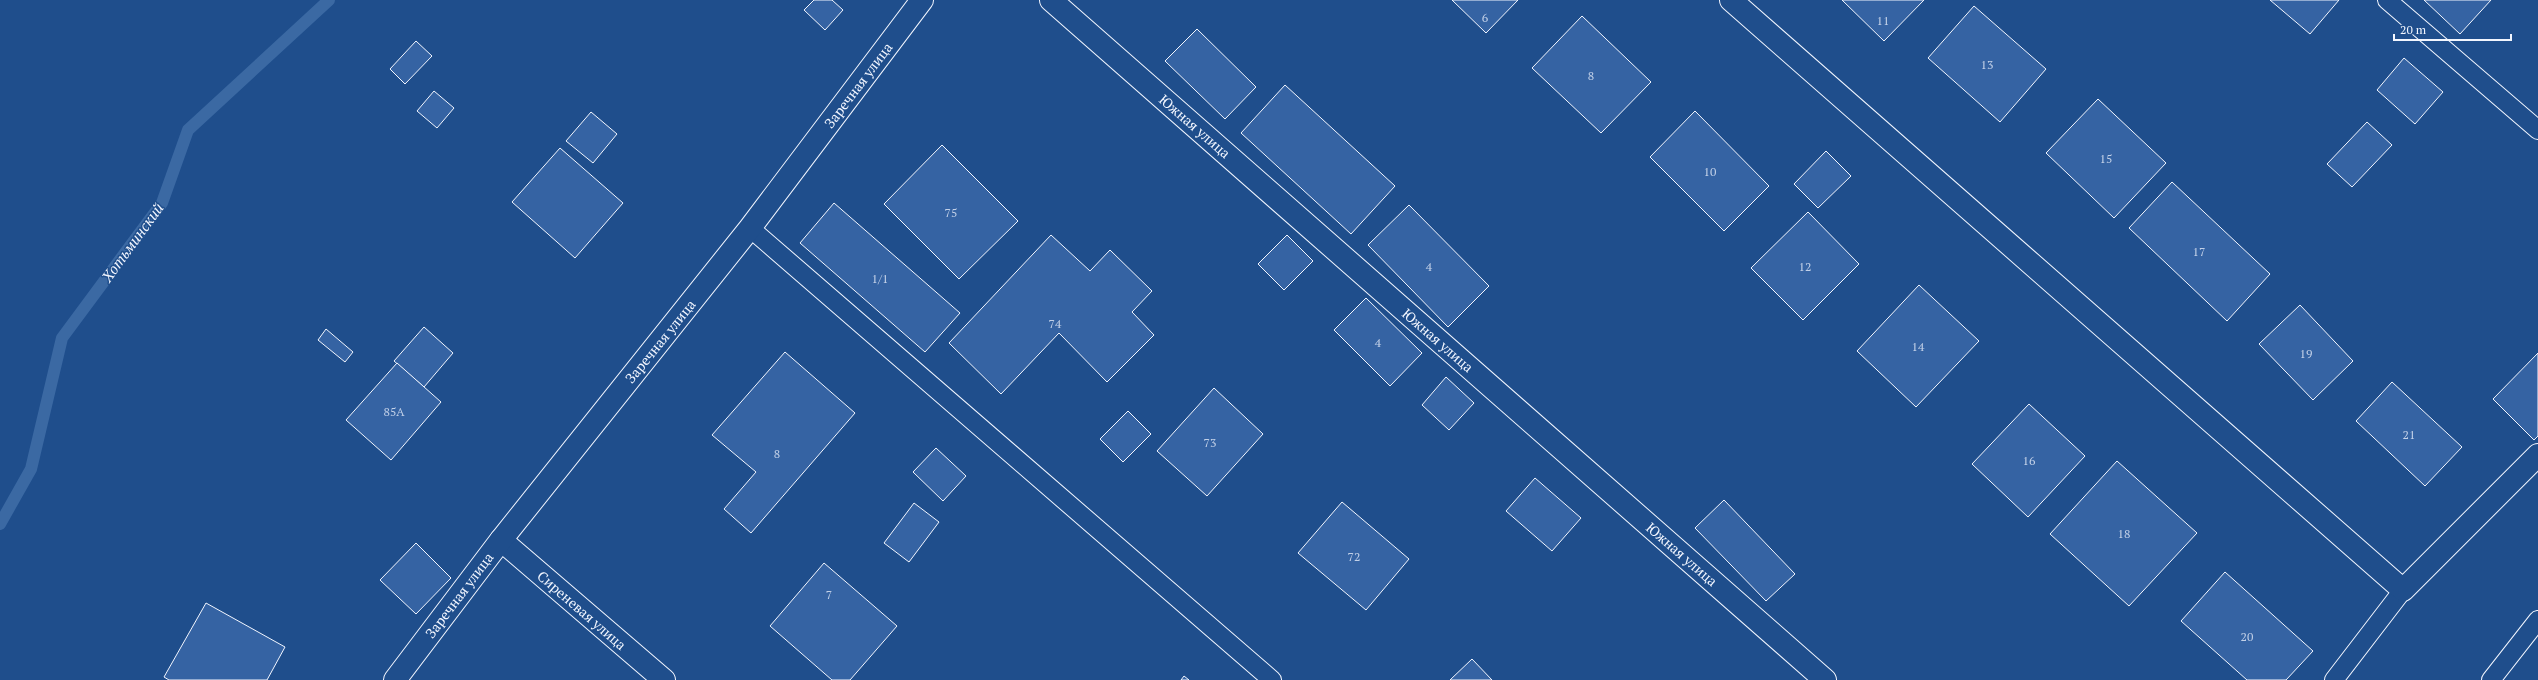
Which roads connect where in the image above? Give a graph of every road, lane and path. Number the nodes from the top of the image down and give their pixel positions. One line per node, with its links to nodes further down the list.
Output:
1 (922, 0): 6 (street, Заречная улица)
2 (1051, 0): 14 (street, Южная улица)
3 (1731, 0): 9 (street)
4 (2387, 0): 5 (lane)
5 (2538, 130)
6 (750, 228): 8 (street, Заречная улица); 13 (lane)
7 (2538, 455): 9 (street)
8 (501, 540): 11 (street, Заречная улица); 12 (street, Сиреневая улица)
9 (2403, 590): 15 (lane)
10 (2538, 620): 16 (lane)
11 (395, 680)
12 (664, 680)
13 (1272, 680)
14 (1825, 680)
15 (2334, 680)
16 (2491, 680)

